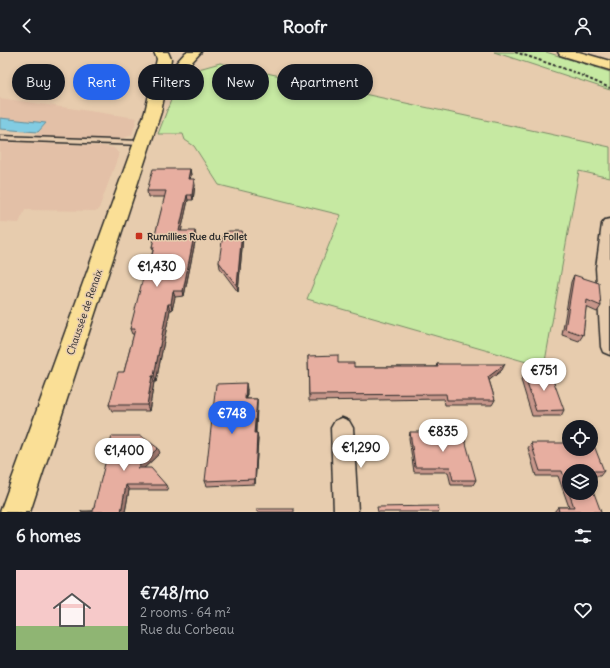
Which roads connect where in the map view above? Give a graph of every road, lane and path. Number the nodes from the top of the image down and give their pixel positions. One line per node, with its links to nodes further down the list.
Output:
1 (161, 52): 7 (main road, Chaussée de Renaix)
2 (194, 52): 7 (main road, Chaussée de Renaix)
3 (516, 52): 6 (path)
4 (565, 52): 5 (main road)
5 (610, 66)
6 (610, 88)
7 (153, 112): 9 (main road, Chaussée de Renaix)
8 (0, 138): 9 (lane)
9 (142, 143): 13 (main road, Chaussée de Renaix)
10 (610, 224): 11 (street)
11 (610, 347)
12 (342, 428): 14 (street)
13 (15, 512)
14 (346, 512)

